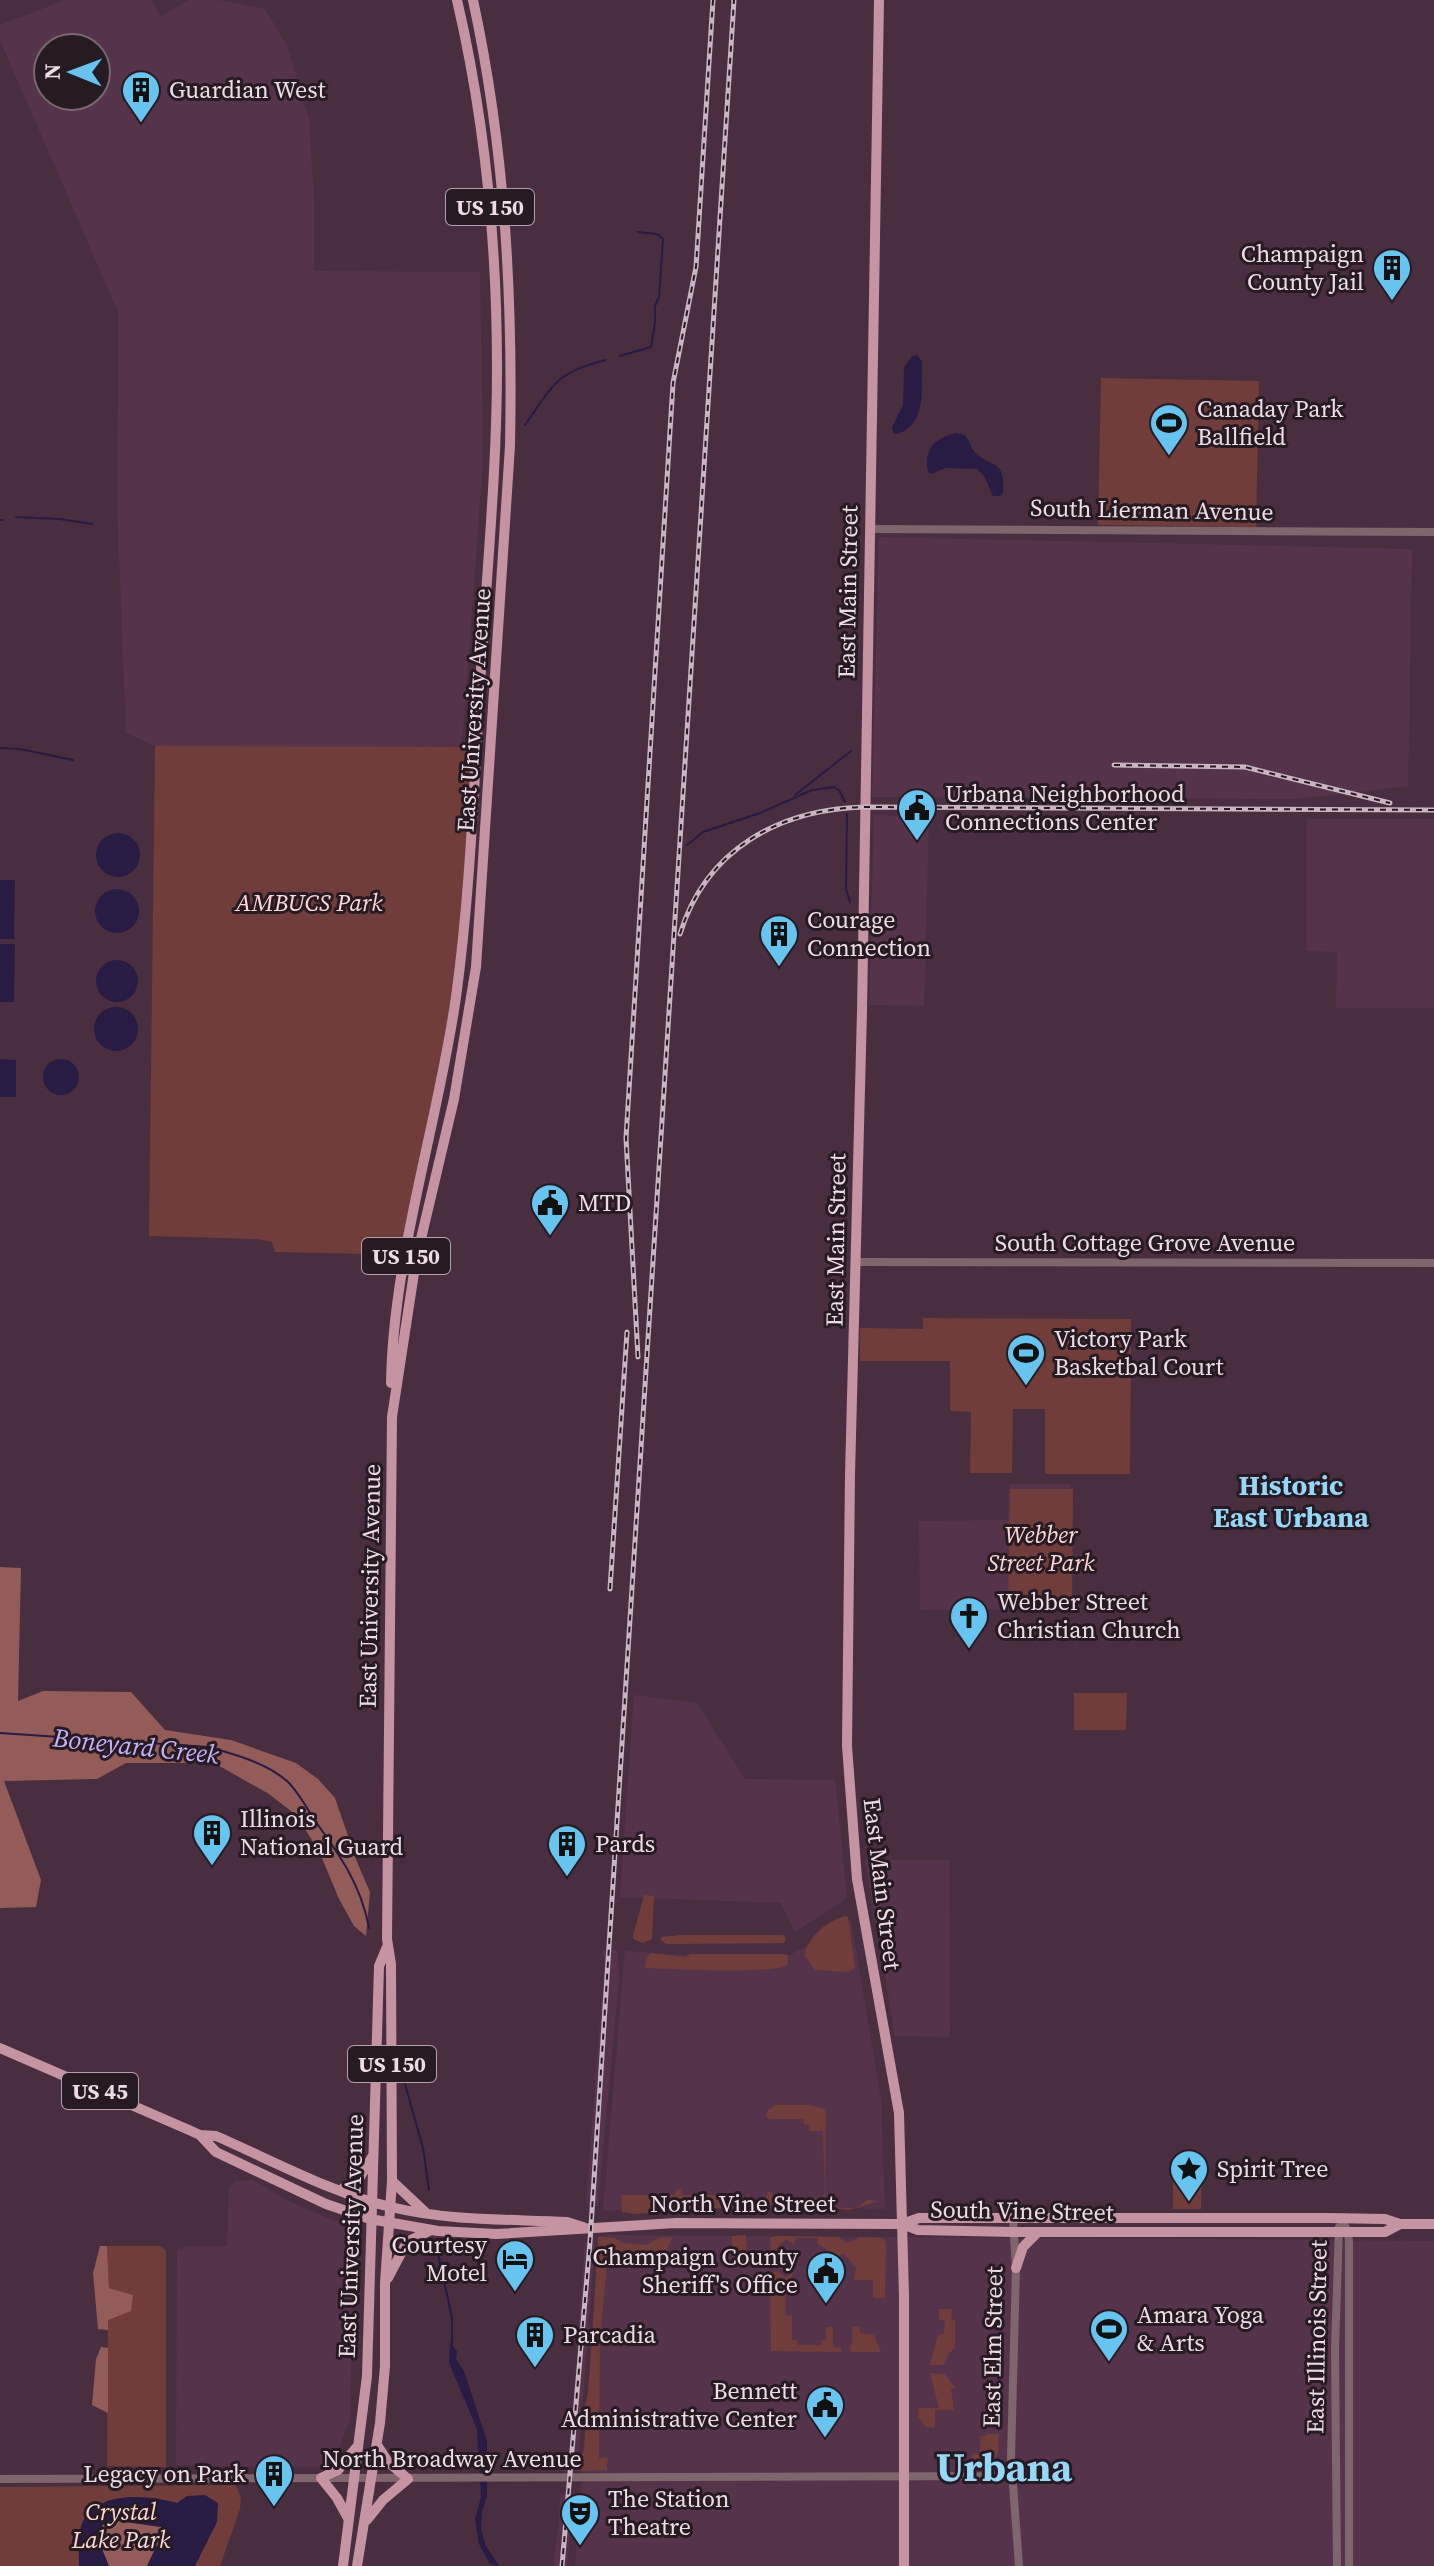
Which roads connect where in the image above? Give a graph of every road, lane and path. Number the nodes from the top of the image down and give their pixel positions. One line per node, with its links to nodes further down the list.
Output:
1 (457, 0): 8 (main road, East University Avenue / US 150)
2 (473, 0): 8 (main road, East University Avenue / US 150)
3 (879, 0): 4 (main road, East Main Street)
4 (870, 529): 5 (street, South Lierman Avenue); 6 (main road, East Main Street)
5 (1434, 532)
6 (855, 1262): 7 (street, South Cottage Grove Avenue); 24 (main road, East Main Street)
7 (1434, 1263)
8 (392, 1417): 9 (main road, East University Avenue / US 150)
9 (387, 1947): 12 (main road, East University Avenue / US 150); 13 (main road, East University Avenue / US 150)
10 (0, 2048): 11 (main road, US 45)
11 (200, 2135): 14 (main road, US 45); 20 (main road, US 45)
12 (373, 2155): 14 (main road); 15 (main road, East University Avenue / US 150)
13 (392, 2181): 16 (main road, East University Avenue / US 150); 17 (main road)
14 (341, 2190): 15 (main road, US 45)
15 (372, 2201): 16 (main road, US 45); 20 (main road, East University Avenue / US 150)
16 (390, 2207): 17 (main road, North Vine Street); 23 (main road, East University Avenue)
17 (428, 2214): 27 (main road, North Vine Street)
18 (1278, 2218): 19 (main road, South Vine Street); 22 (main road, South Vine Street); 32 (main road)
19 (1341, 2218): 25 (main road, South Vine Street); 33 (street, East Illinois Street)
20 (370, 2219): 23 (main road, North Vine Street); 38 (main road, East University Avenue)
21 (1013, 2219): 22 (main road, South Vine Street); 24 (main road, South Vine Street); 29 (street, East Elm Street)
22 (1193, 2219): 31 (main road)
23 (389, 2223): 28 (main road, North Vine Street); 37 (main road, East University Avenue)
24 (902, 2224): 27 (main road, North Vine Street); 29 (main road, South Vine Street); 40 (main road, East Main Street)
25 (1400, 2224): 26 (main road, South Vine Street); 33 (main road, South Vine Street)
26 (1434, 2224)
27 (584, 2227): 28 (main road, North Vine Street)
28 (431, 2230): 37 (main road)
29 (1013, 2232): 30 (main road, South Vine Street); 34 (street, East Elm Street)
30 (1039, 2232): 31 (main road, South Vine Street); 34 (main road)
31 (1193, 2232): 32 (main road, South Vine Street)
32 (1278, 2232): 33 (main road, South Vine Street)
33 (1343, 2232): 35 (street, East Illinois Street); 36 (street, East Illinois Street)
34 (1016, 2268): 41 (street, East Elm Street)
35 (1337, 2278): 36 (street); 53 (street, East Illinois Street)
36 (1348, 2279): 54 (street, East Illinois Street)
37 (385, 2283): 39 (main road, East University Avenue)
38 (359, 2443): 42 (main road); 44 (main road, East University Avenue)
39 (377, 2445): 45 (main road, East University Avenue); 46 (main road)
40 (904, 2476): 41 (street, North Broadway Avenue); 46 (street, North Broadway Avenue); 51 (main road, East Main Street)
41 (1013, 2476): 52 (street, East Elm Street)
42 (321, 2478): 43 (street, North Broadway Avenue); 44 (street, North Broadway Avenue); 47 (main road)
43 (0, 2479)
44 (354, 2479): 45 (street, North Broadway Avenue); 47 (main road, East University Avenue)
45 (371, 2479): 46 (street, North Broadway Avenue); 48 (main road, East University Avenue)
46 (408, 2479): 48 (main road)
47 (348, 2518): 49 (main road, East University Avenue)
48 (364, 2524): 50 (main road, East University Avenue)
49 (343, 2566)
50 (357, 2566)
51 (904, 2566)
52 (1019, 2566)
53 (1337, 2566)
54 (1349, 2566)

